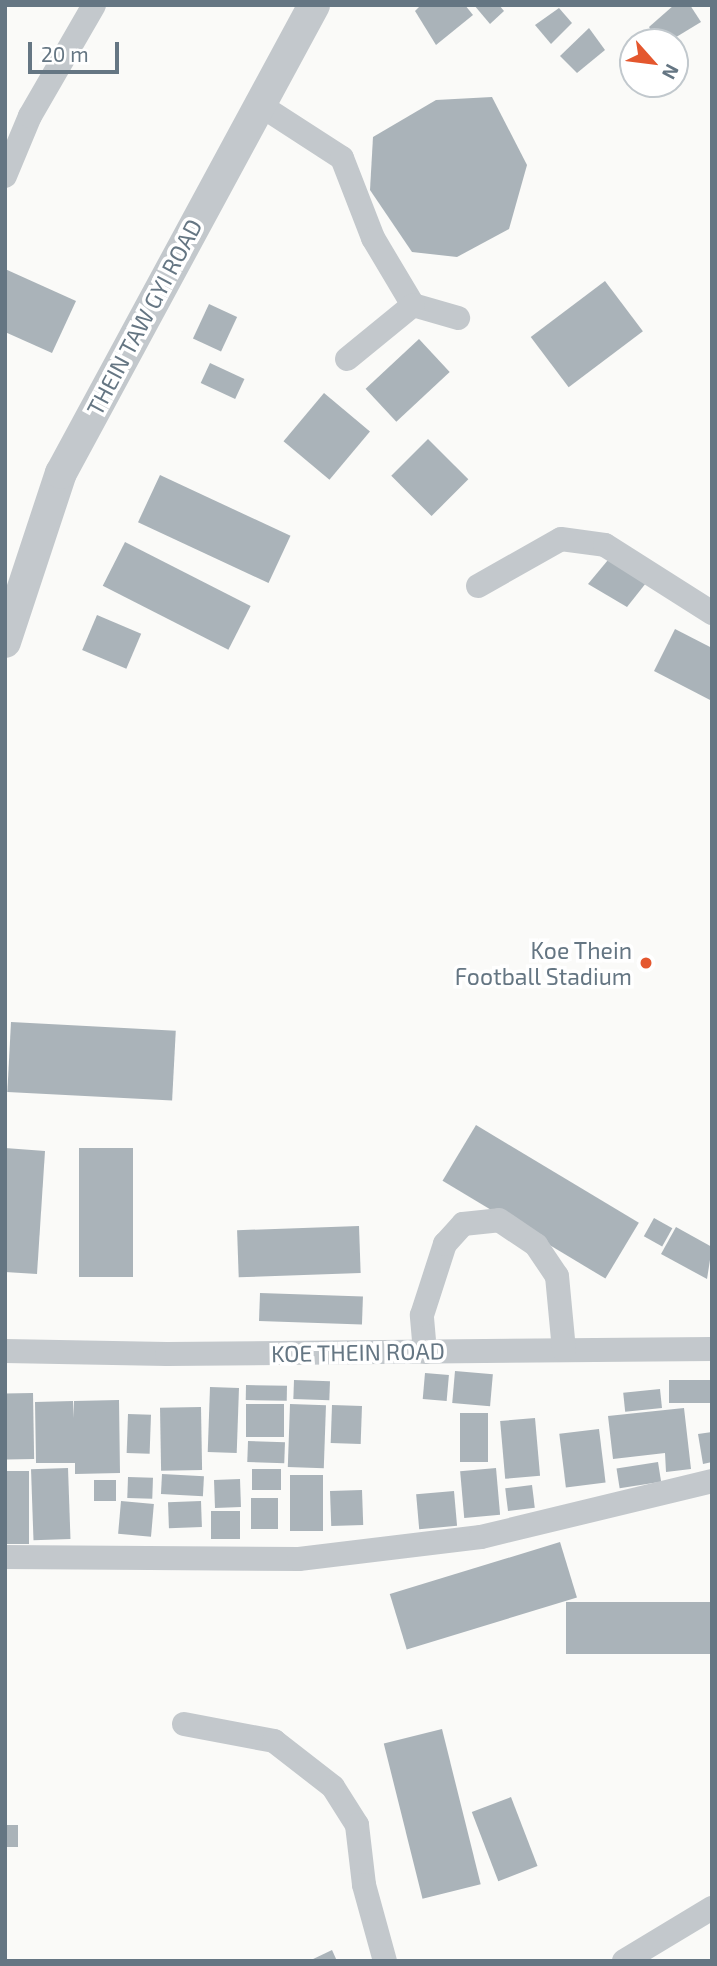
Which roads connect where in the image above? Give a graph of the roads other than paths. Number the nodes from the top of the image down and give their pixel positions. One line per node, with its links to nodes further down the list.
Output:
1 (94, 5): 4 (street)
2 (314, 5): 3 (street, THEIN TAW GYI ROAD)
3 (257, 103): 5 (street); 10 (street, THEIN TAW GYI ROAD)
4 (5, 176)
5 (414, 305): 6 (street); 7 (street)
6 (458, 318)
7 (347, 359)
8 (478, 586): 9 (street)
9 (712, 613)
10 (5, 642)
11 (712, 1349): 12 (street, KOE THEIN ROAD)
12 (564, 1350): 14 (street, KOE THEIN ROAD); 14 (street)
13 (5, 1351): 14 (street, KOE THEIN ROAD)
14 (425, 1352)
15 (712, 1481): 16 (street)
16 (5, 1557)
17 (184, 1724): 19 (street)
18 (712, 1908): 20 (street)
19 (385, 1961)
20 (624, 1961)

